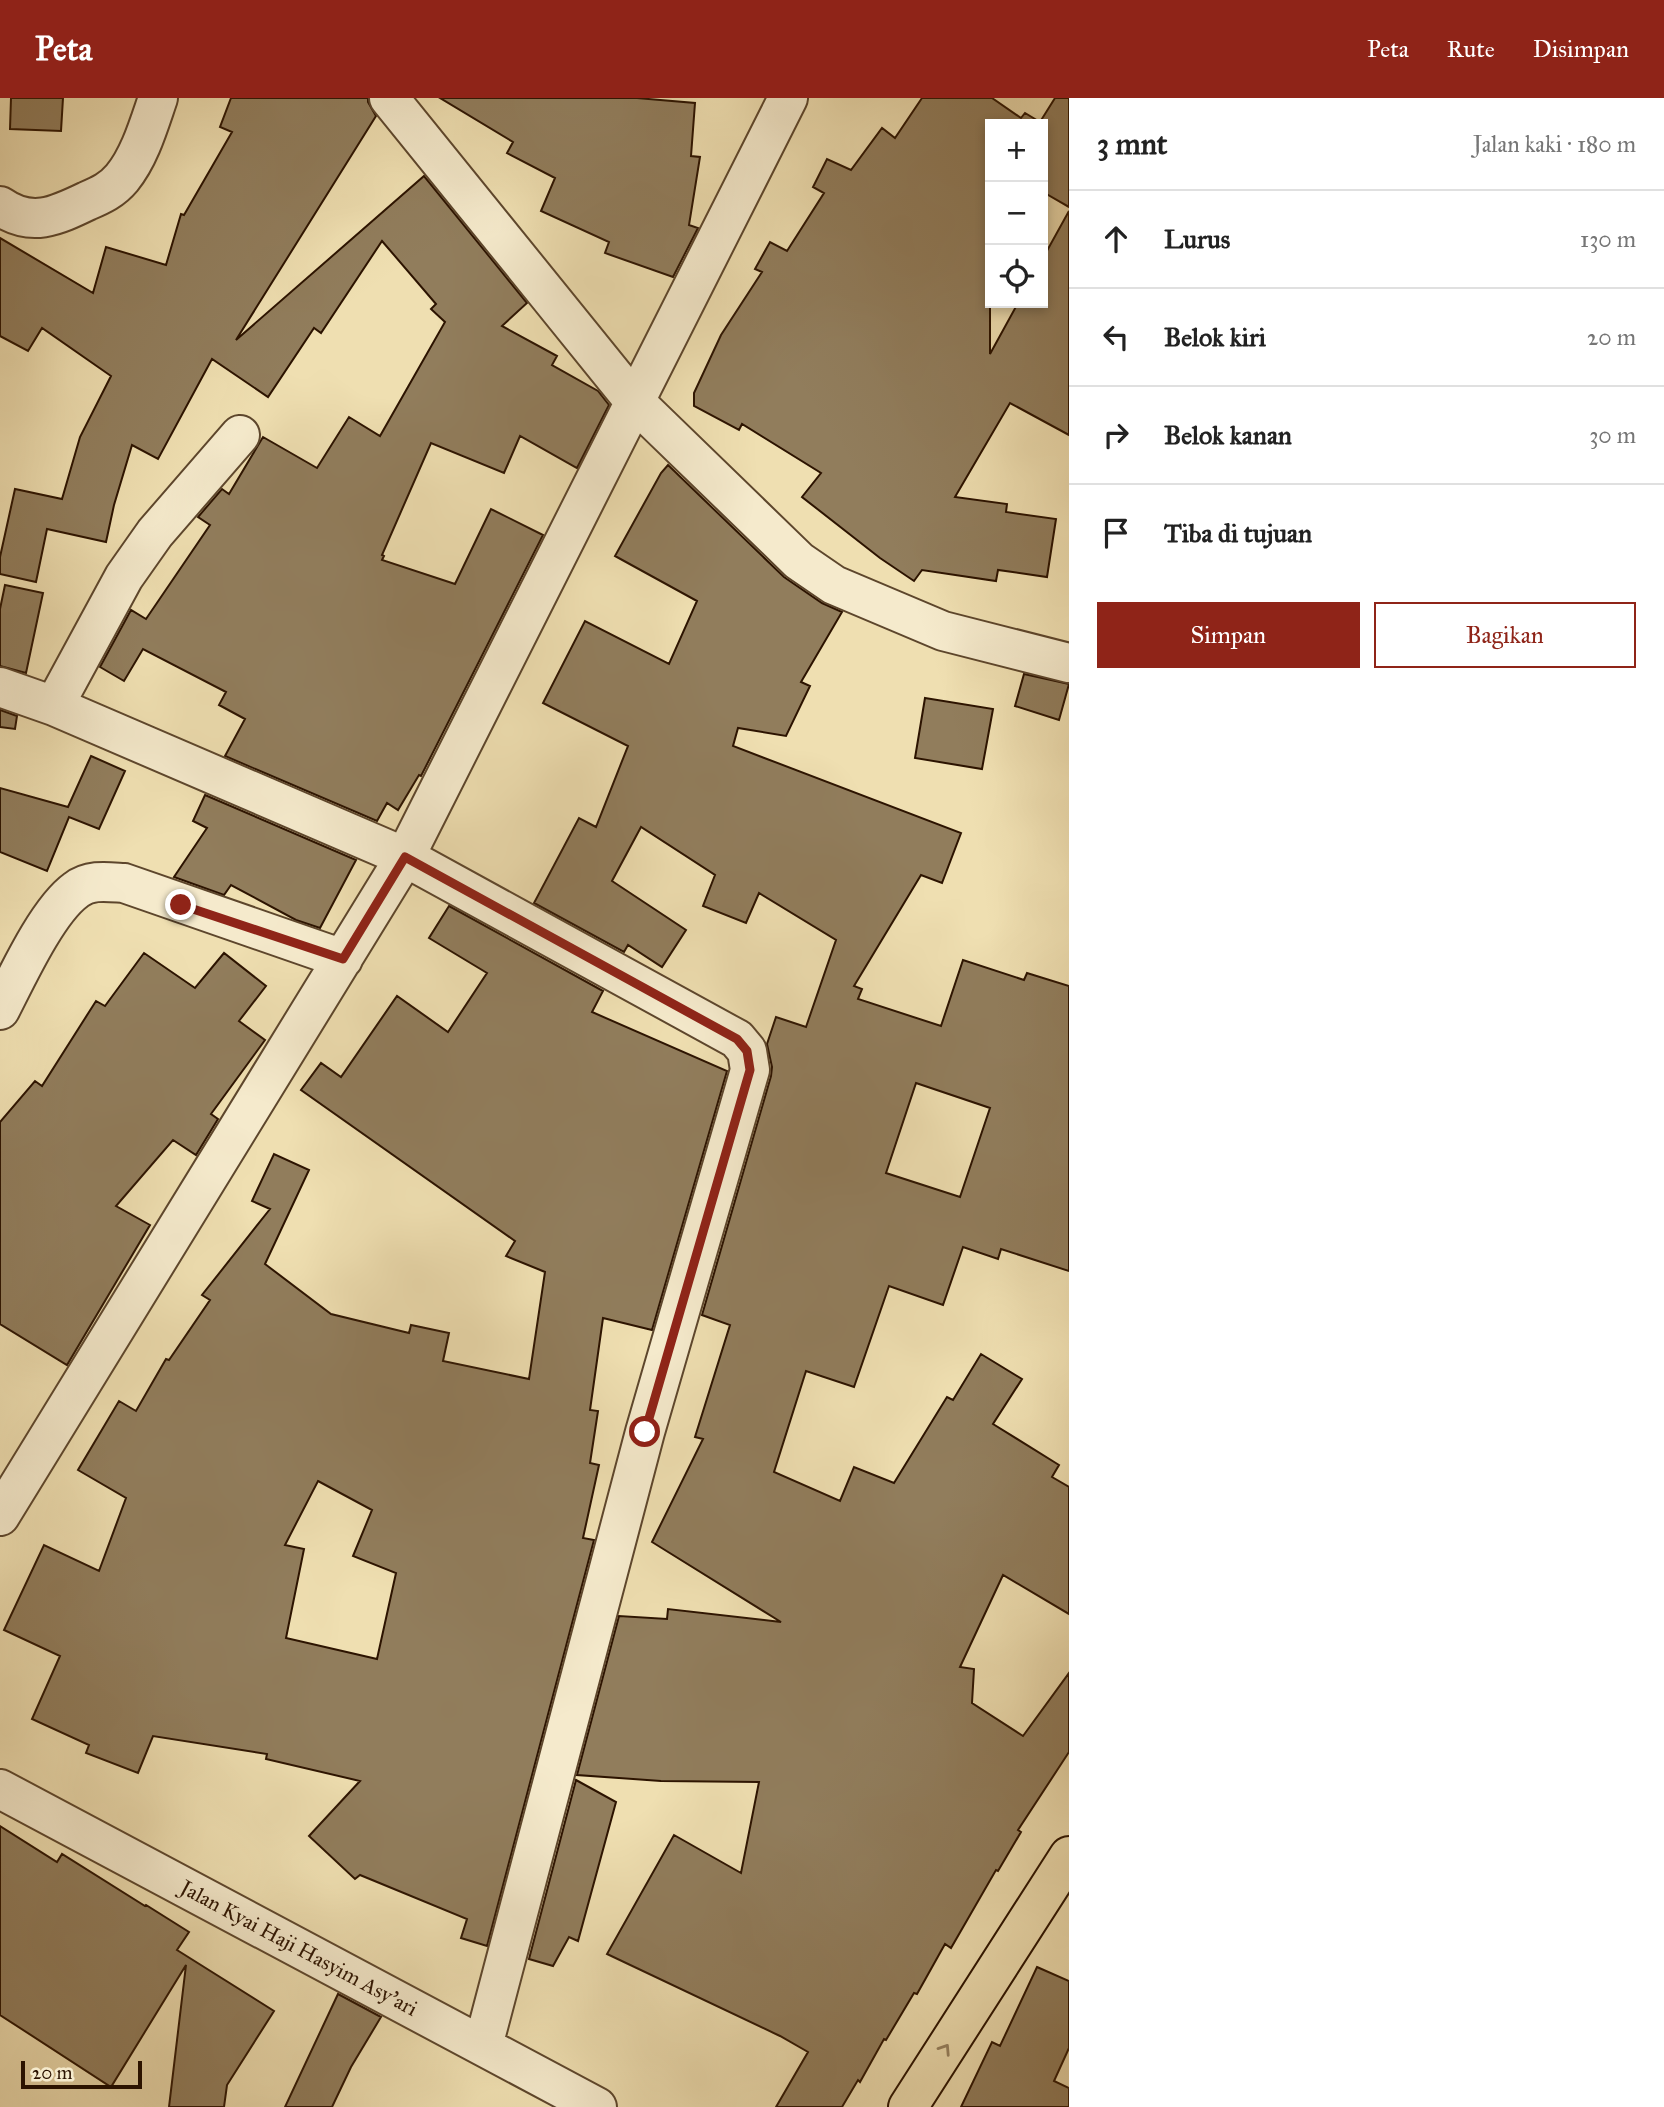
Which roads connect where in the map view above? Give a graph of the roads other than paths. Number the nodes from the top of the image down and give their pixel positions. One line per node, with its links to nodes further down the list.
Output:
1 (158, 98): 4 (street)
2 (389, 98): 5 (street)
3 (788, 98): 5 (street)
4 (0, 206)
5 (634, 401): 7 (street); 10 (street)
6 (240, 435): 9 (street)
7 (1069, 663)
8 (0, 687): 9 (street)
9 (54, 706): 10 (street)
10 (405, 857): 11 (street); 16 (street)
11 (343, 959): 12 (street); 13 (street)
12 (0, 1010)
13 (0, 1516)
14 (0, 1789): 16 (street, Jalan Kyai Haji Hasyim Asy'ari)
15 (1069, 1856): 18 (main road, one-way to 15)
16 (483, 2046): 17 (street, Jalan Kyai Haji Hasyim Asy'ari)
17 (597, 2107)
18 (908, 2107)

